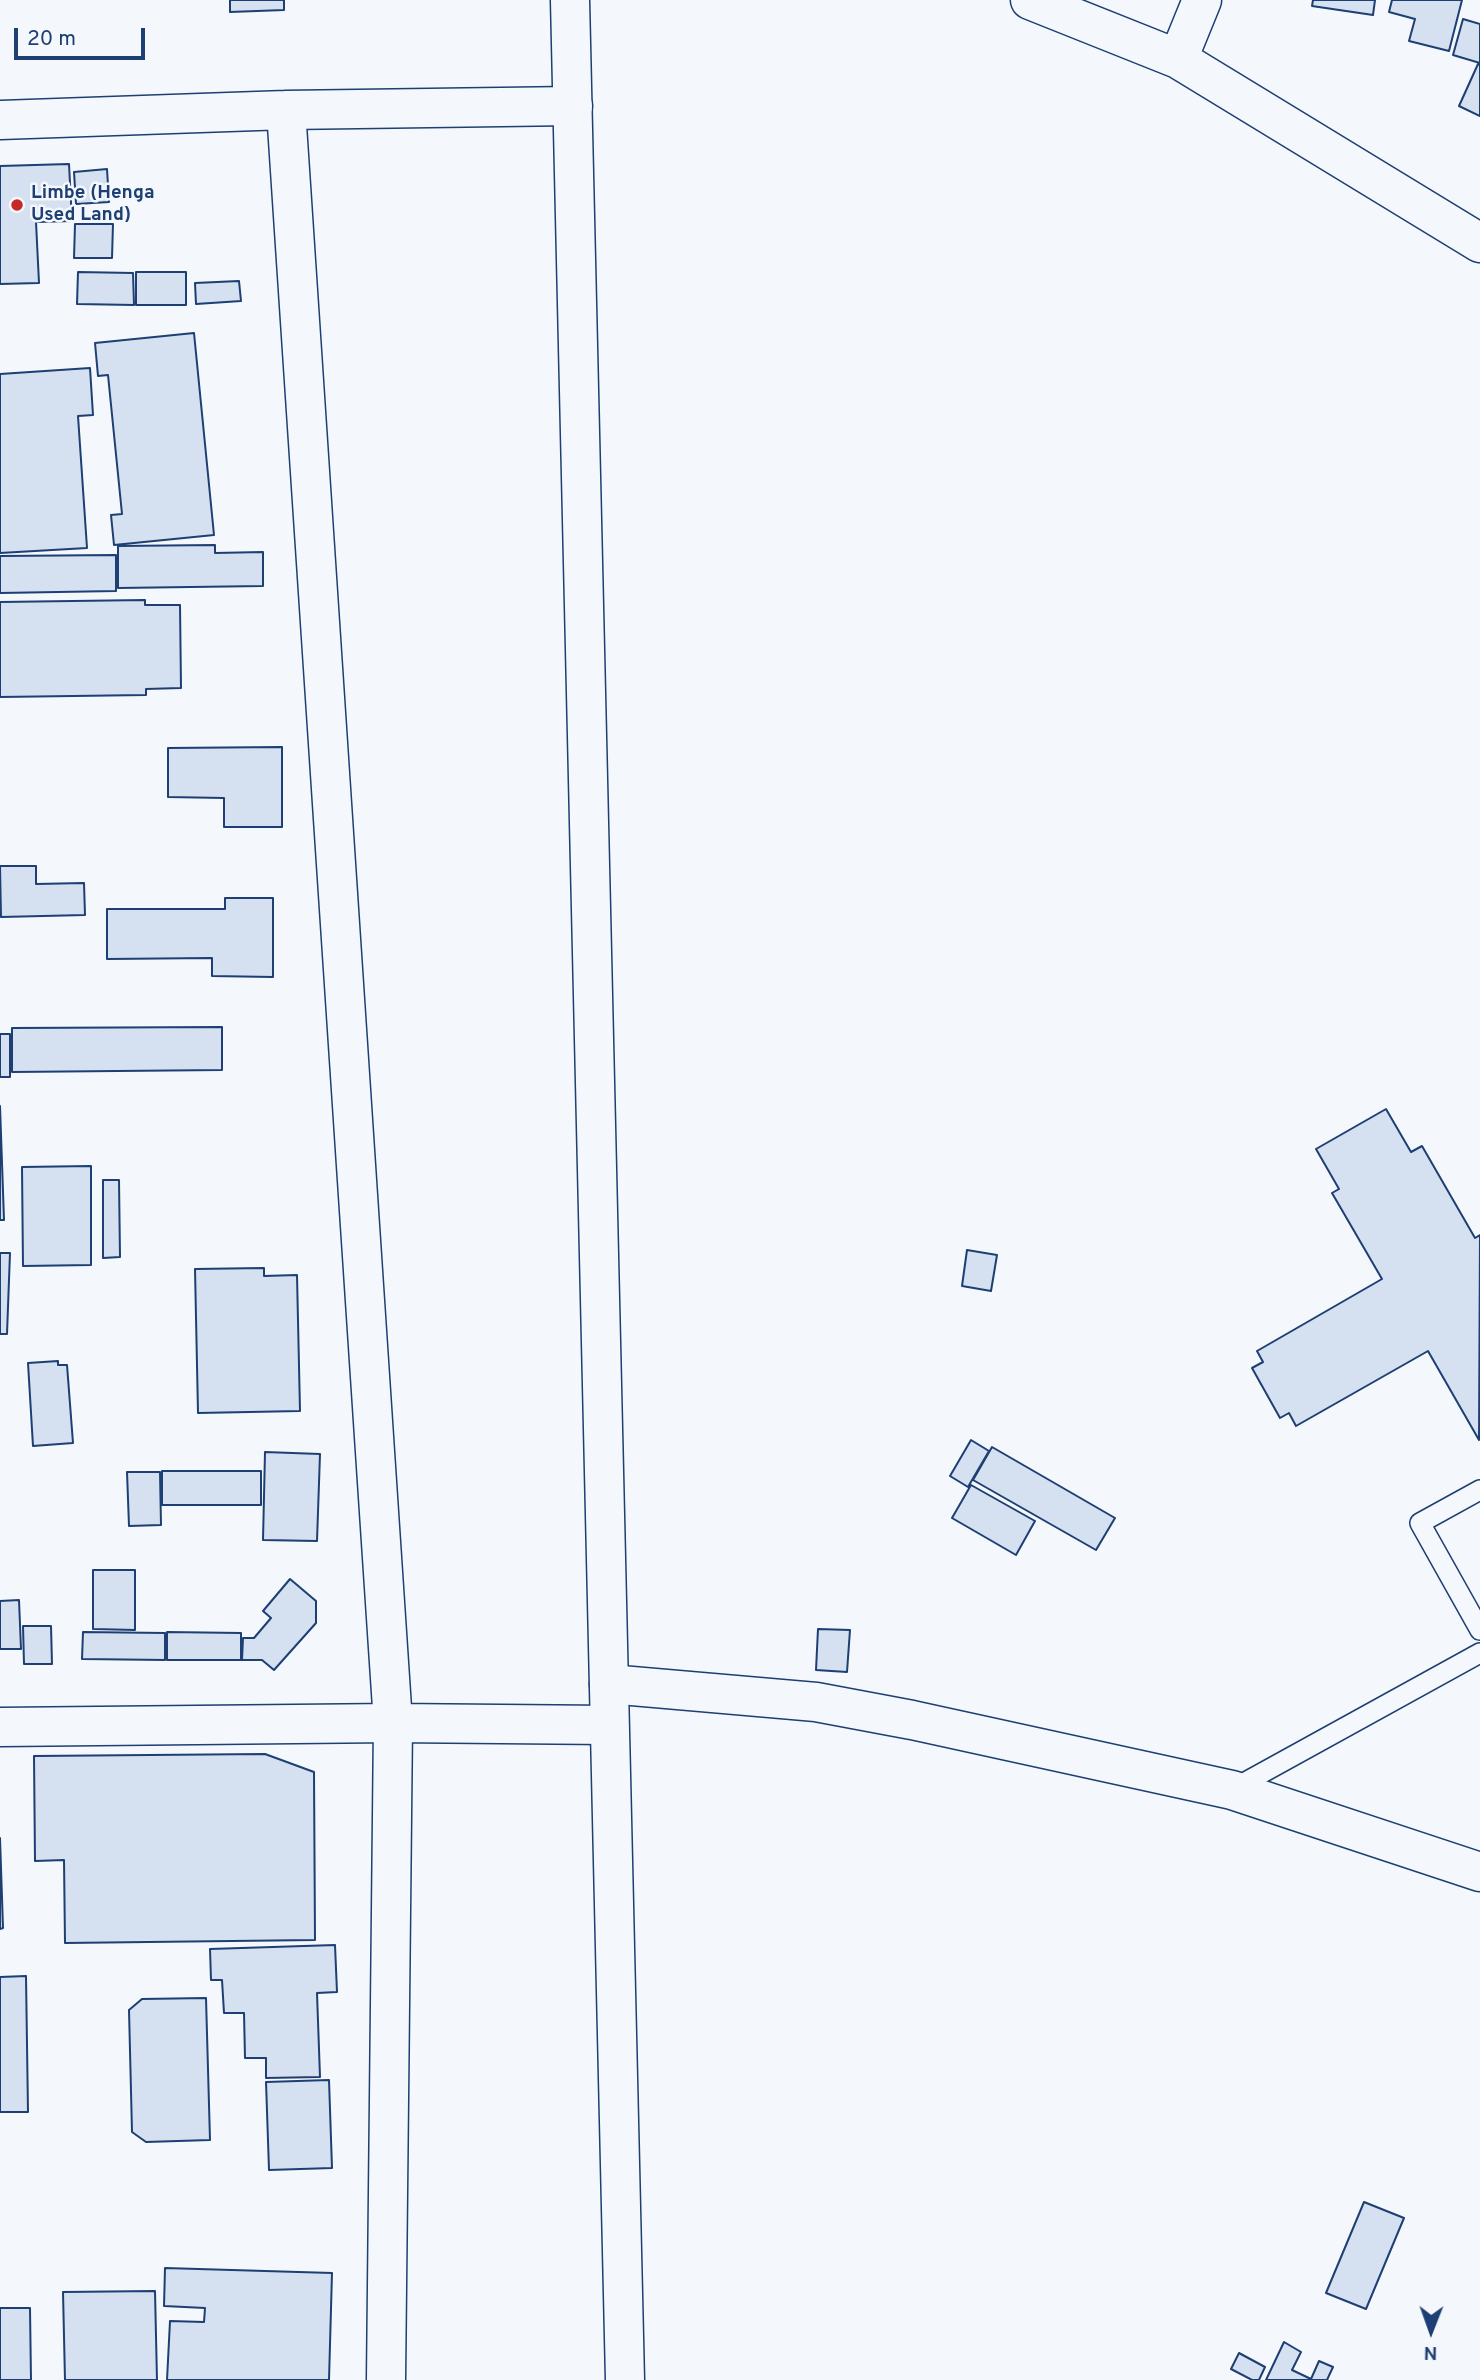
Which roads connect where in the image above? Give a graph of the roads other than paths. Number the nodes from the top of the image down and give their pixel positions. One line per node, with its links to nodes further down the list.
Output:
1 (570, 0): 5 (main road)
2 (1030, 0): 4 (main road)
3 (1202, 0): 4 (main road)
4 (1178, 59): 8 (main road)
5 (573, 106): 6 (main road); 12 (main road)
6 (286, 110): 7 (main road); 13 (main road)
7 (0, 120)
8 (1480, 243)
9 (1480, 1490): 10 (lane)
10 (1480, 1630)
11 (1480, 1653): 16 (lane)
12 (609, 1684): 14 (main road); 16 (main road)
13 (393, 1723): 14 (main road); 15 (main road); 18 (main road)
14 (609, 1725): 19 (main road)
15 (0, 1727)
16 (1232, 1790): 17 (main road)
17 (1480, 1872)
18 (386, 2380)
19 (625, 2380)

